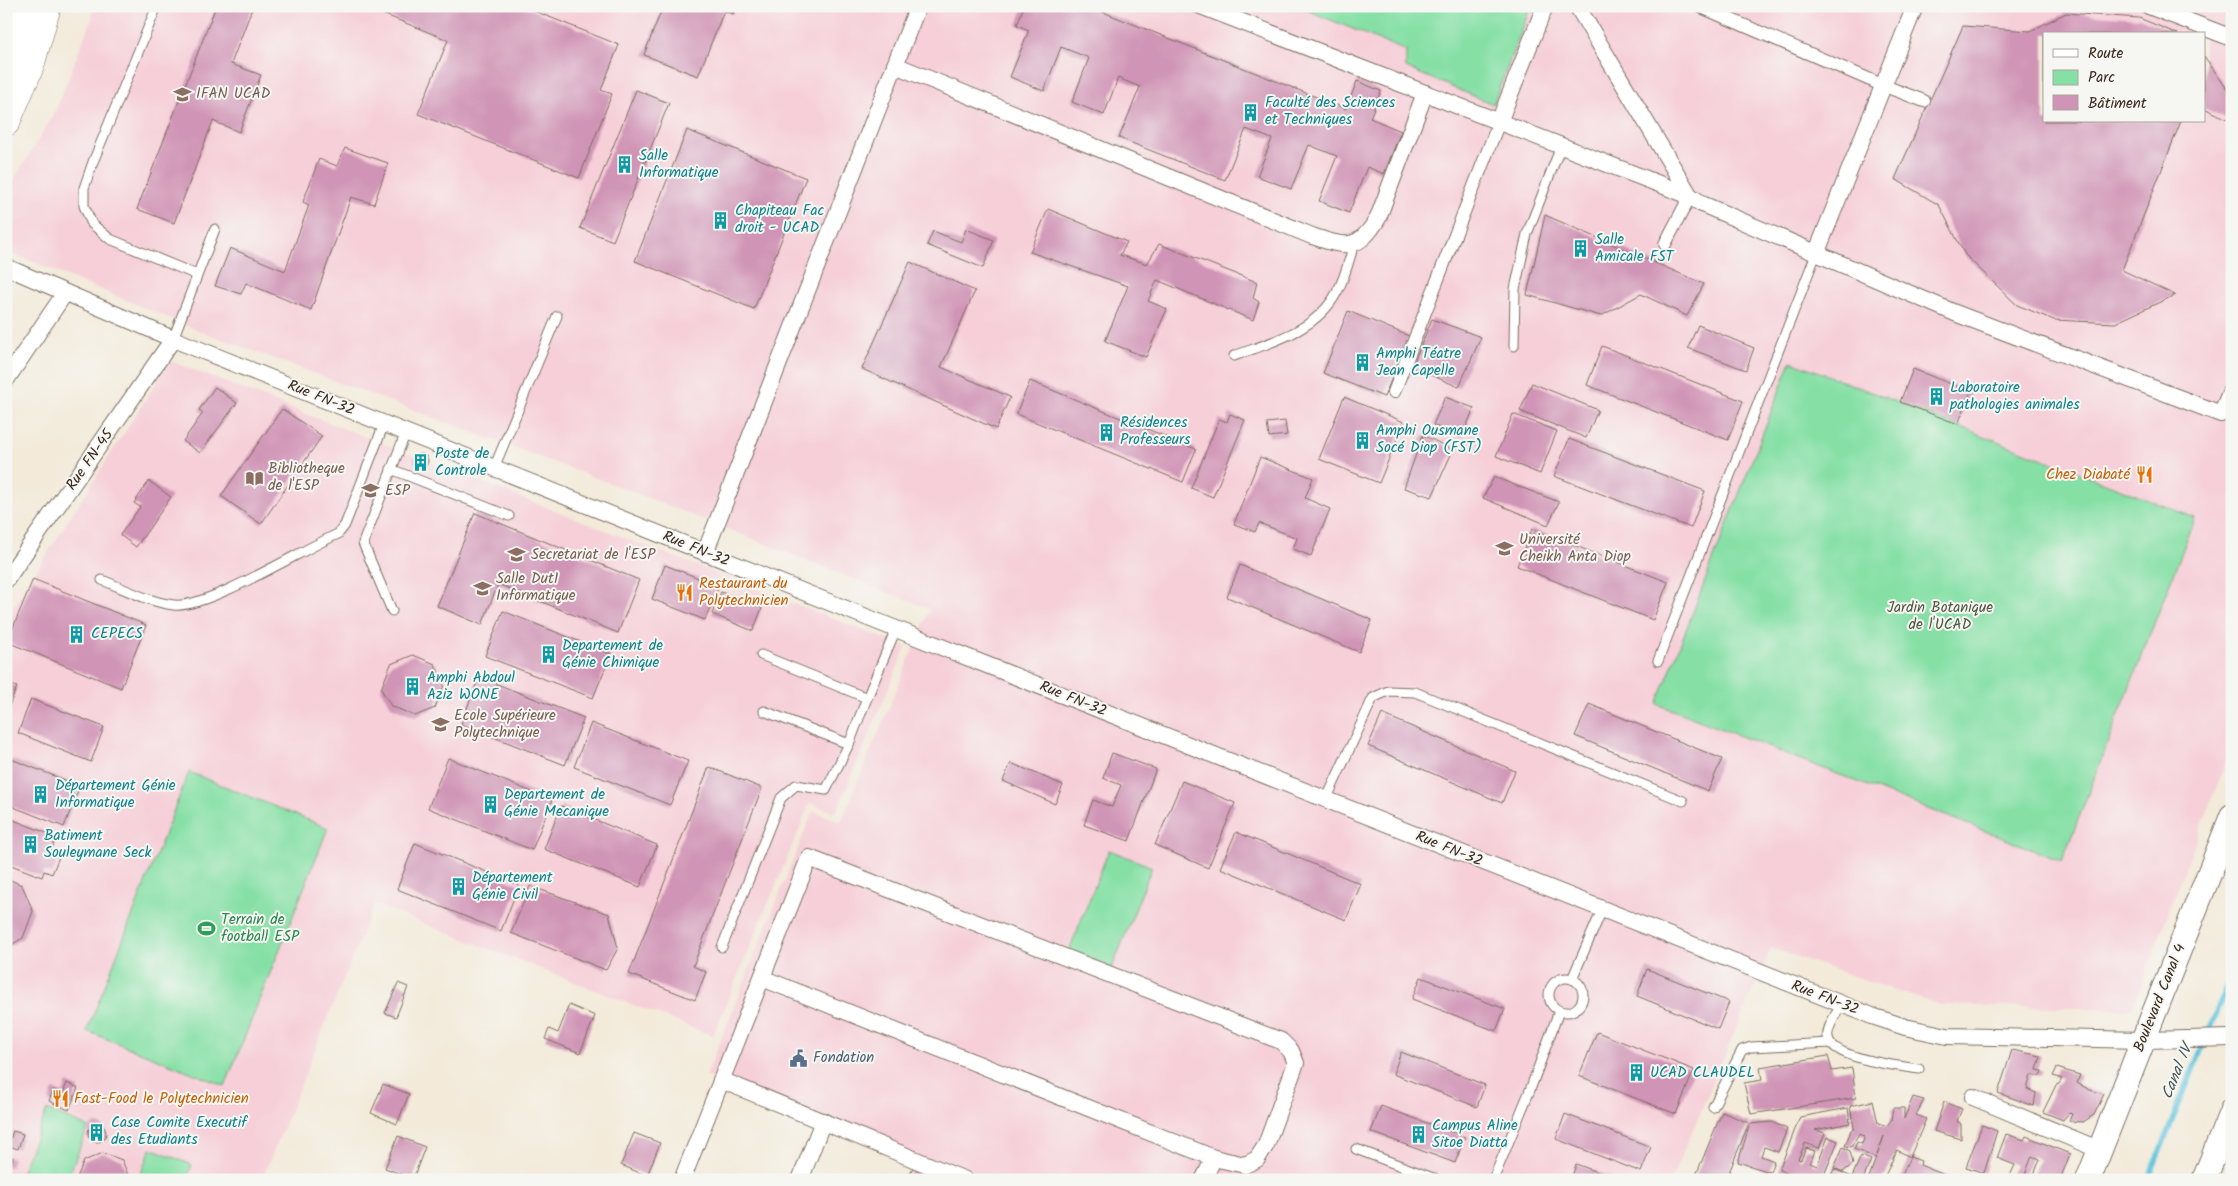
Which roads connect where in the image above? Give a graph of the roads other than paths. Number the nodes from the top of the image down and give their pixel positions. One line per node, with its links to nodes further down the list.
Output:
1 (25, 6): 12 (highway)
2 (47, 6): 17 (highway)
3 (157, 6): 26 (lane)
4 (918, 6): 13 (street)
5 (1201, 6): 15 (street)
6 (1545, 6): 18 (street)
7 (1577, 6): 20 (street)
8 (1698, 6): 14 (street)
9 (1915, 6): 14 (street)
10 (2149, 6): 11 (street)
11 (2232, 38)
12 (6, 63)
13 (895, 65): 22 (street); 40 (street)
14 (1882, 85): 16 (street); 24 (street)
15 (1425, 93): 18 (street); 22 (street)
16 (1924, 100)
17 (6, 122)
18 (1500, 122): 19 (street); 34 (street)
19 (1561, 146): 20 (street); 30 (lane)
20 (1690, 196): 23 (street); 24 (street)
21 (215, 229): 26 (lane)
22 (1354, 244): 31 (lane)
23 (1666, 244)
24 (1816, 254): 33 (street); 46 (lane)
25 (6, 267): 27 (street, Rue FN-32)
26 (197, 275): 29 (lane)
27 (66, 293): 29 (street, Rue FN-32); 32 (street)
28 (556, 316): 37 (lane)
29 (173, 339): 35 (street, Rue FN-32); 41 (street, Rue FN-45)
30 (1514, 346)
31 (1234, 356)
32 (6, 380)
33 (2232, 388)
34 (1394, 392)
35 (384, 424): 36 (street, Rue FN-32); 42 (lane)
36 (406, 432): 37 (street, Rue FN-32); 38 (lane)
37 (494, 468): 40 (street, Rue FN-32)
38 (391, 469): 39 (lane); 43 (lane)
39 (509, 516)
40 (705, 553): 44 (street, Rue FN-32)
41 (6, 580)
42 (102, 580)
43 (392, 611)
44 (896, 629): 47 (lane); 50 (street, Rue FN-32)
45 (761, 654): 47 (lane)
46 (1658, 661)
47 (867, 698): 49 (lane)
48 (764, 711): 49 (lane)
49 (849, 744): 54 (lane)
50 (1326, 800): 51 (lane); 53 (street, Rue FN-32)
51 (1683, 801)
52 (2232, 816): 60 (main road, Boulevard Canal 4)
53 (1602, 910): 56 (lane); 57 (street, Rue FN-32)
54 (722, 947)
55 (762, 978): 63 (street); 70 (street); 70 (street)
56 (1572, 978): 58 (lane); 58 (lane)
57 (1840, 1005): 60 (street, Rue FN-32); 61 (lane)
58 (1559, 1011): 76 (lane)
59 (2232, 1038): 60 (street, Rue FN-32)
60 (2152, 1040): 69 (main road, Boulevard Canal 4)
61 (1830, 1043): 62 (lane); 65 (lane)
62 (1919, 1069)
63 (721, 1080): 67 (street); 71 (street)
64 (1973, 1097): 69 (street)
65 (1713, 1107)
66 (2232, 1110): 78 (main road)
67 (823, 1121): 72 (street); 73 (street)
68 (1356, 1148): 75 (lane)
69 (2100, 1150): 77 (main road, Boulevard Canal 4)
70 (1214, 1158): 74 (street)
71 (682, 1180)
72 (800, 1180)
73 (965, 1180)
74 (1204, 1180)
75 (1438, 1180)
76 (1493, 1180)
77 (2088, 1180)
78 (2204, 1180)

